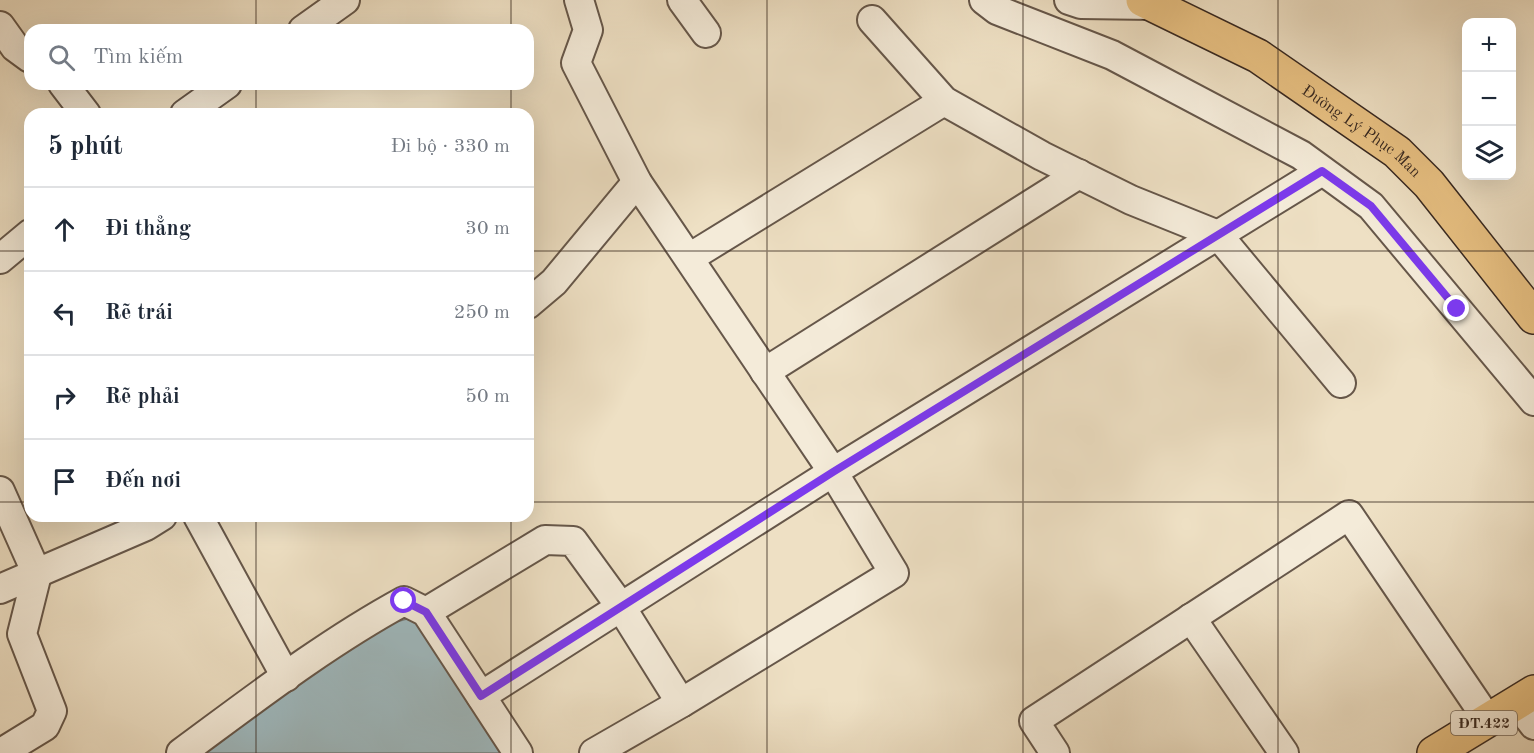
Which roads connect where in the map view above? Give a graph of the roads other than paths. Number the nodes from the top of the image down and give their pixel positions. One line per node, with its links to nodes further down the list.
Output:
1 (345, 0): 8 (street)
2 (579, 0): 19 (street)
3 (682, 0): 10 (street)
4 (984, 0): 17 (street)
5 (1069, 0): 6 (street)
6 (1148, 2): 25 (main road, Đường Lý Phục Man)
7 (872, 20): 14 (street)
8 (311, 24)
9 (0, 26): 11 (street)
10 (706, 33)
11 (24, 54)
12 (68, 90): 15 (street)
13 (219, 90): 16 (street)
14 (944, 101): 18 (street); 22 (street)
15 (81, 108)
16 (193, 108)
17 (1322, 171): 20 (street); 28 (street)
18 (1079, 174): 20 (street); 26 (street)
19 (637, 182): 22 (street); 24 (street)
20 (1218, 235): 27 (street); 29 (street)
21 (24, 239): 23 (street)
22 (688, 258): 26 (street)
23 (0, 259)
24 (534, 299)
25 (1534, 317)
26 (765, 372): 29 (street)
27 (1341, 383)
28 (1534, 401)
29 (833, 472): 35 (street); 40 (street)
30 (0, 491): 33 (street)
31 (152, 522): 33 (street)
32 (201, 522): 38 (street)
33 (37, 574): 34 (street); 43 (street)
34 (0, 589)
35 (621, 607): 36 (street); 39 (street); 40 (street)
36 (426, 612): 38 (street); 39 (street)
37 (1191, 618): 42 (street); 47 (street); 48 (street)
38 (286, 677): 44 (street)
39 (481, 696): 45 (street)
40 (681, 703): 46 (street)
41 (1528, 707): 42 (main road, ĐT.422)
42 (1488, 720): 49 (main road, ĐT.422)
43 (1, 753)
44 (181, 753)
45 (518, 753)
46 (594, 753)
47 (1055, 753)
48 (1284, 753)
49 (1434, 753)

